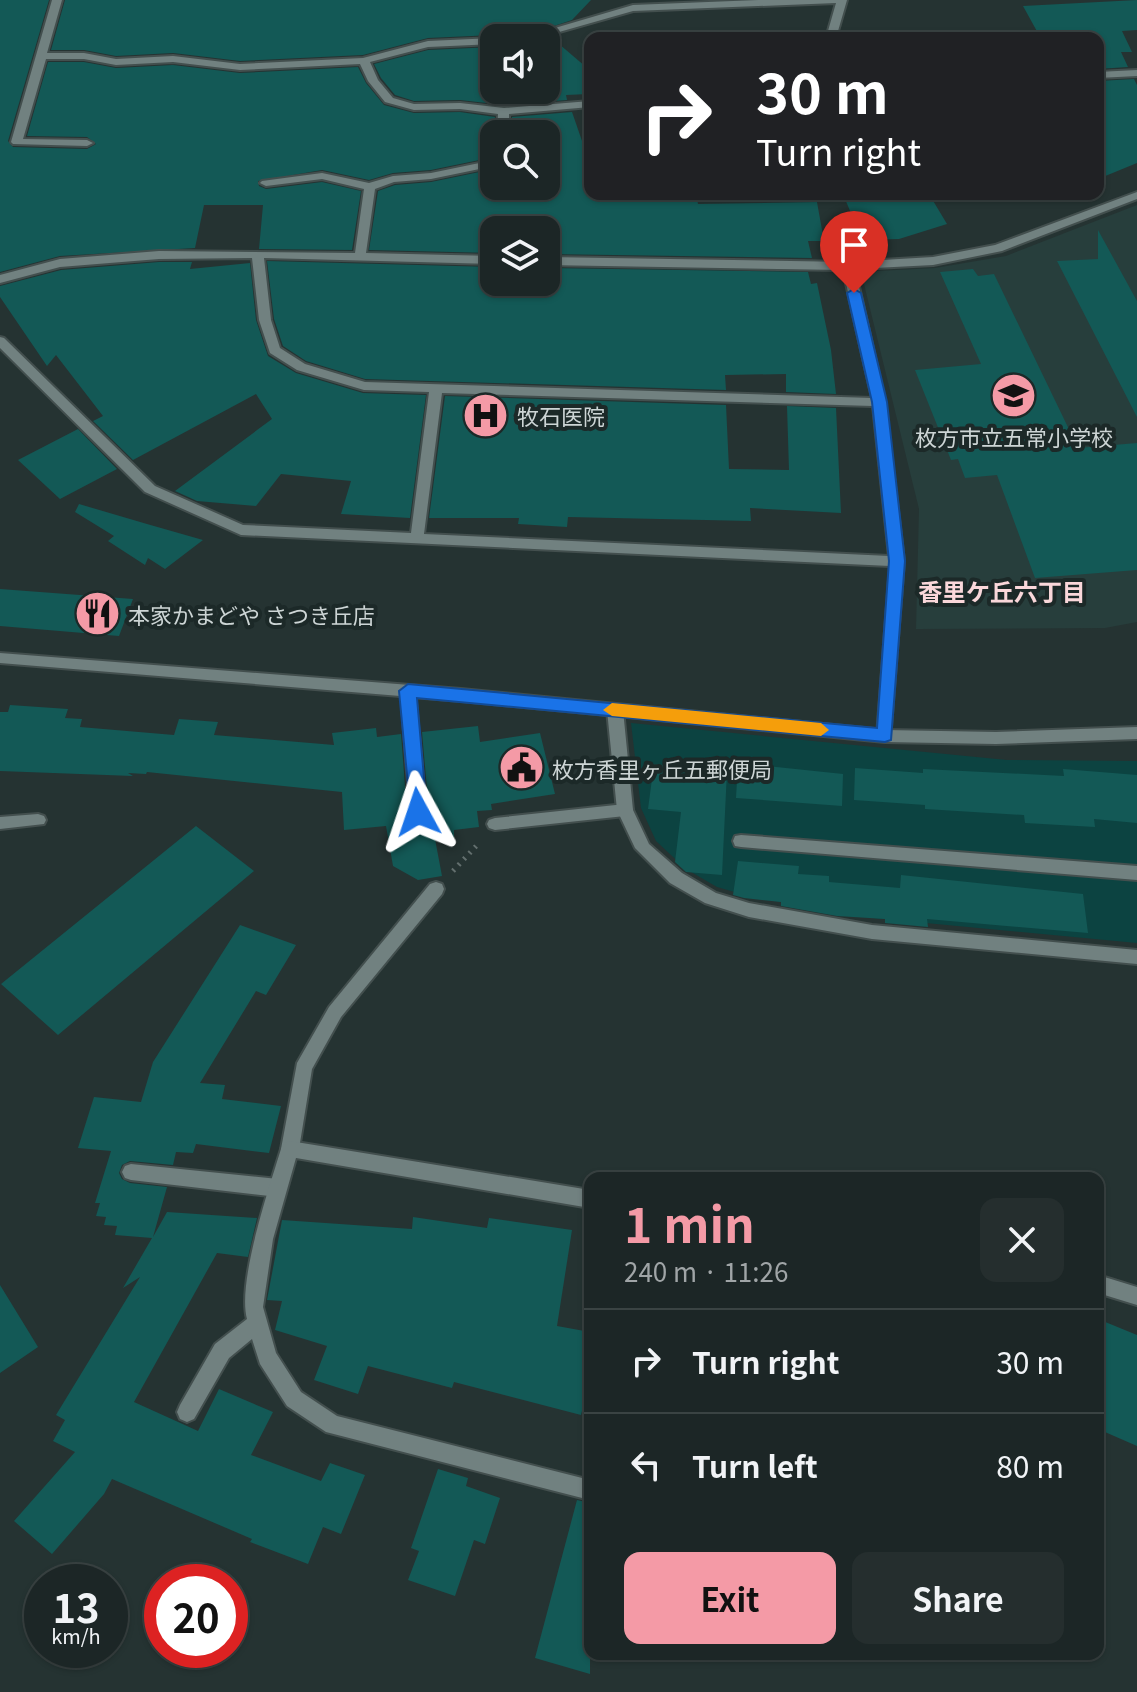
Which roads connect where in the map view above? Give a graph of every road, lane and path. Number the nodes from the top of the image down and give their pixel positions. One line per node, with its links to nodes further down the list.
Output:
1 (57, 0): 8 (street)
2 (835, 0): 4 (street)
3 (842, 0): 6 (street)
4 (632, 4): 5 (street)
5 (560, 27)
6 (833, 32)
7 (480, 41): 9 (street)
8 (41, 56): 9 (street); 15 (street)
9 (364, 61): 13 (street)
10 (1137, 73): 11 (street)
11 (1104, 75)
12 (584, 104): 13 (street)
13 (504, 111): 14 (street)
14 (504, 120)
15 (87, 143)
16 (480, 166): 18 (street)
17 (266, 183): 18 (street)
18 (370, 187): 21 (street)
19 (1137, 195): 24 (street)
20 (258, 254): 21 (street); 25 (street); 27 (street)
21 (360, 257): 22 (street)
22 (480, 260)
23 (560, 261): 24 (street)
24 (848, 266): 28 (street)
25 (0, 279)
26 (0, 341): 29 (street)
27 (436, 387): 28 (street); 29 (street)
28 (879, 402): 30 (street)
29 (417, 538): 30 (street)
30 (897, 561): 35 (street)
31 (0, 658): 32 (street)
32 (408, 691): 33 (street); 37 (street)
33 (615, 710): 35 (street); 36 (street)
34 (1137, 733): 35 (street)
35 (885, 736)
36 (625, 810): 40 (street); 44 (street)
37 (418, 812)
38 (38, 820): 39 (street)
39 (0, 823)
40 (495, 824): 43 (path)
41 (741, 841): 42 (street)
42 (1137, 873)
43 (436, 889): 45 (street)
44 (1137, 957)
45 (290, 1149): 47 (street); 48 (street)
46 (131, 1172): 47 (street)
47 (278, 1188): 51 (street)
48 (584, 1198)
49 (1104, 1286): 50 (street)
50 (1137, 1296)
51 (258, 1322): 52 (street); 53 (street)
52 (187, 1412)
53 (584, 1488)

